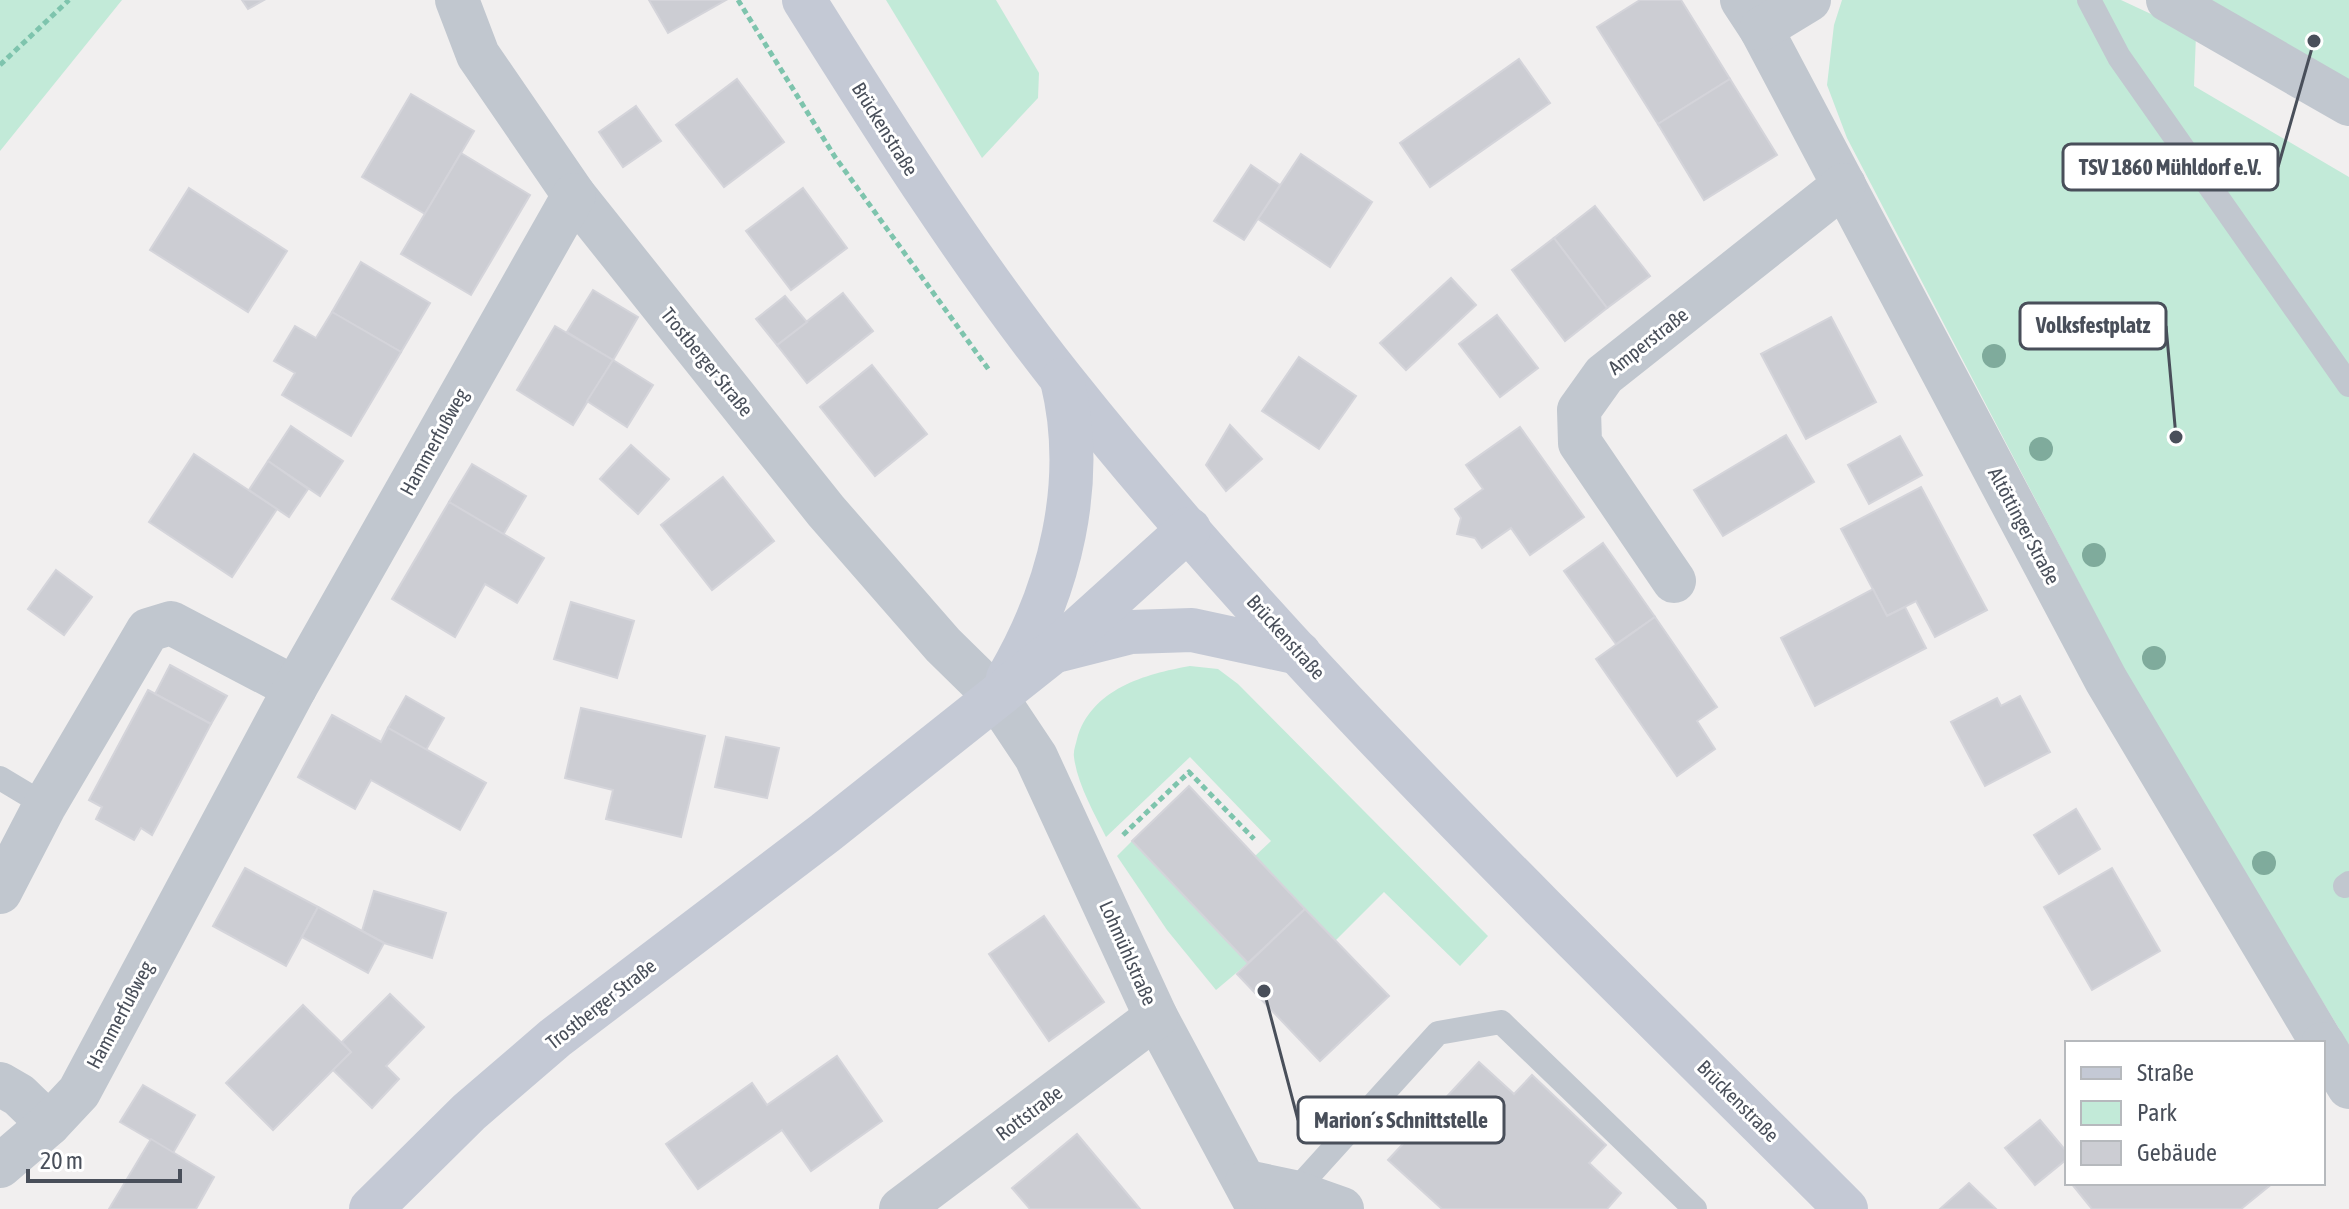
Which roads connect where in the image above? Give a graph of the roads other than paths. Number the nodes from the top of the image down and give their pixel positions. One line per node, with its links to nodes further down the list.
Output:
1 (457, 0): 9 (street, Trostberger Straße)
2 (804, 0): 10 (main road, Brückenstraße)
3 (1809, 0): 6 (street)
4 (2089, 0): 11 (lane)
5 (2168, 0): 7 (street)
6 (1752, 14): 8 (street, Altöttinger Straße)
7 (2349, 104)
8 (1844, 185): 13 (street, Amperstraße); 22 (street, Altöttinger Straße)
9 (574, 195): 16 (street, Hammerfußweg); 17 (street, Trostberger Straße)
10 (1061, 378): 12 (main road, Brückenstraße); 17 (main road)
11 (2349, 385)
12 (1189, 529): 14 (main road, Trostberger Straße); 15 (main road, Brückenstraße)
13 (1674, 581)
14 (1054, 651): 15 (main road); 17 (main road, Trostberger Straße)
15 (1299, 653): 33 (main road, Brückenstraße)
16 (295, 688): 19 (street); 26 (street, Hammerfußweg)
17 (996, 697): 21 (street, Lohmühlstraße); 29 (main road, Trostberger Straße)
18 (0, 778): 19 (lane)
19 (45, 805): 20 (street)
20 (0, 892)
21 (1156, 1017): 28 (street, Lohmühlstraße); 30 (street, Rottstraße)
22 (2321, 1041)
23 (2325, 1047): 25 (street, Altöttinger Straße)
24 (0, 1084): 26 (street)
25 (2349, 1087)
26 (49, 1124): 27 (street, Hammerfußweg)
27 (0, 1166)
28 (1267, 1194): 31 (street); 32 (lane)
29 (371, 1209)
30 (901, 1209)
31 (1342, 1209)
32 (1695, 1209)
33 (1846, 1209)

